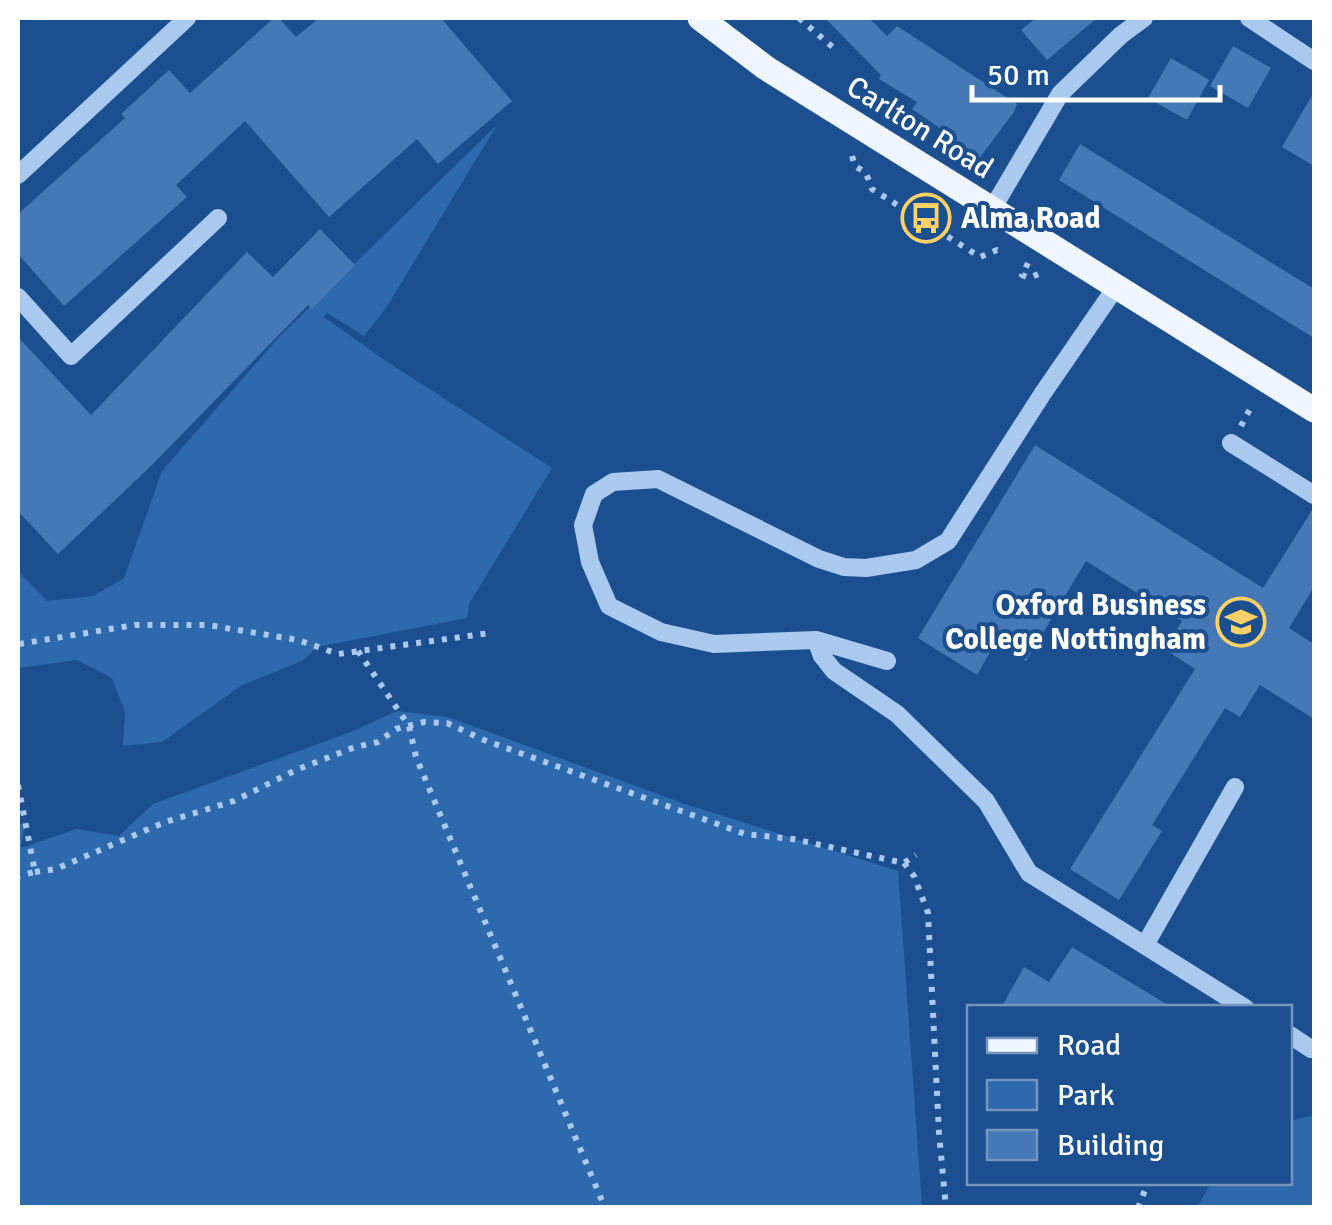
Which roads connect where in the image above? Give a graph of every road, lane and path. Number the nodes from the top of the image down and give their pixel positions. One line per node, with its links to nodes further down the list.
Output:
1 (187, 18): 9 (street)
2 (700, 18): 10 (main road, Carlton Road)
3 (799, 18): 6 (path)
4 (1144, 18): 10 (street)
5 (1248, 18): 7 (street)
6 (837, 51)
7 (1314, 61)
8 (855, 166): 12 (path)
9 (18, 174)
10 (991, 210): 15 (main road, Carlton Road)
11 (218, 218): 16 (street)
12 (997, 250)
13 (1040, 273): 14 (path)
14 (1029, 278)
15 (1116, 288): 17 (main road, Carlton Road); 21 (street)
16 (18, 297)
17 (1314, 410)
18 (1231, 443): 19 (street)
19 (1314, 495)
20 (490, 633): 23 (path)
21 (816, 640): 24 (street); 32 (street)
22 (18, 644): 23 (path)
23 (358, 651): 25 (path)
24 (887, 661)
25 (409, 726): 29 (path); 30 (path); 37 (path)
26 (18, 785): 30 (path)
27 (1235, 786): 32 (street)
28 (916, 855): 29 (path)
29 (904, 862): 38 (path)
30 (36, 872): 31 (path)
31 (18, 876)
32 (1145, 945): 33 (street)
33 (1240, 1005)
34 (1292, 1036): 35 (street)
35 (1311, 1049)
36 (1146, 1188): 39 (path)
37 (605, 1208)
38 (946, 1208)
39 (1138, 1208)

